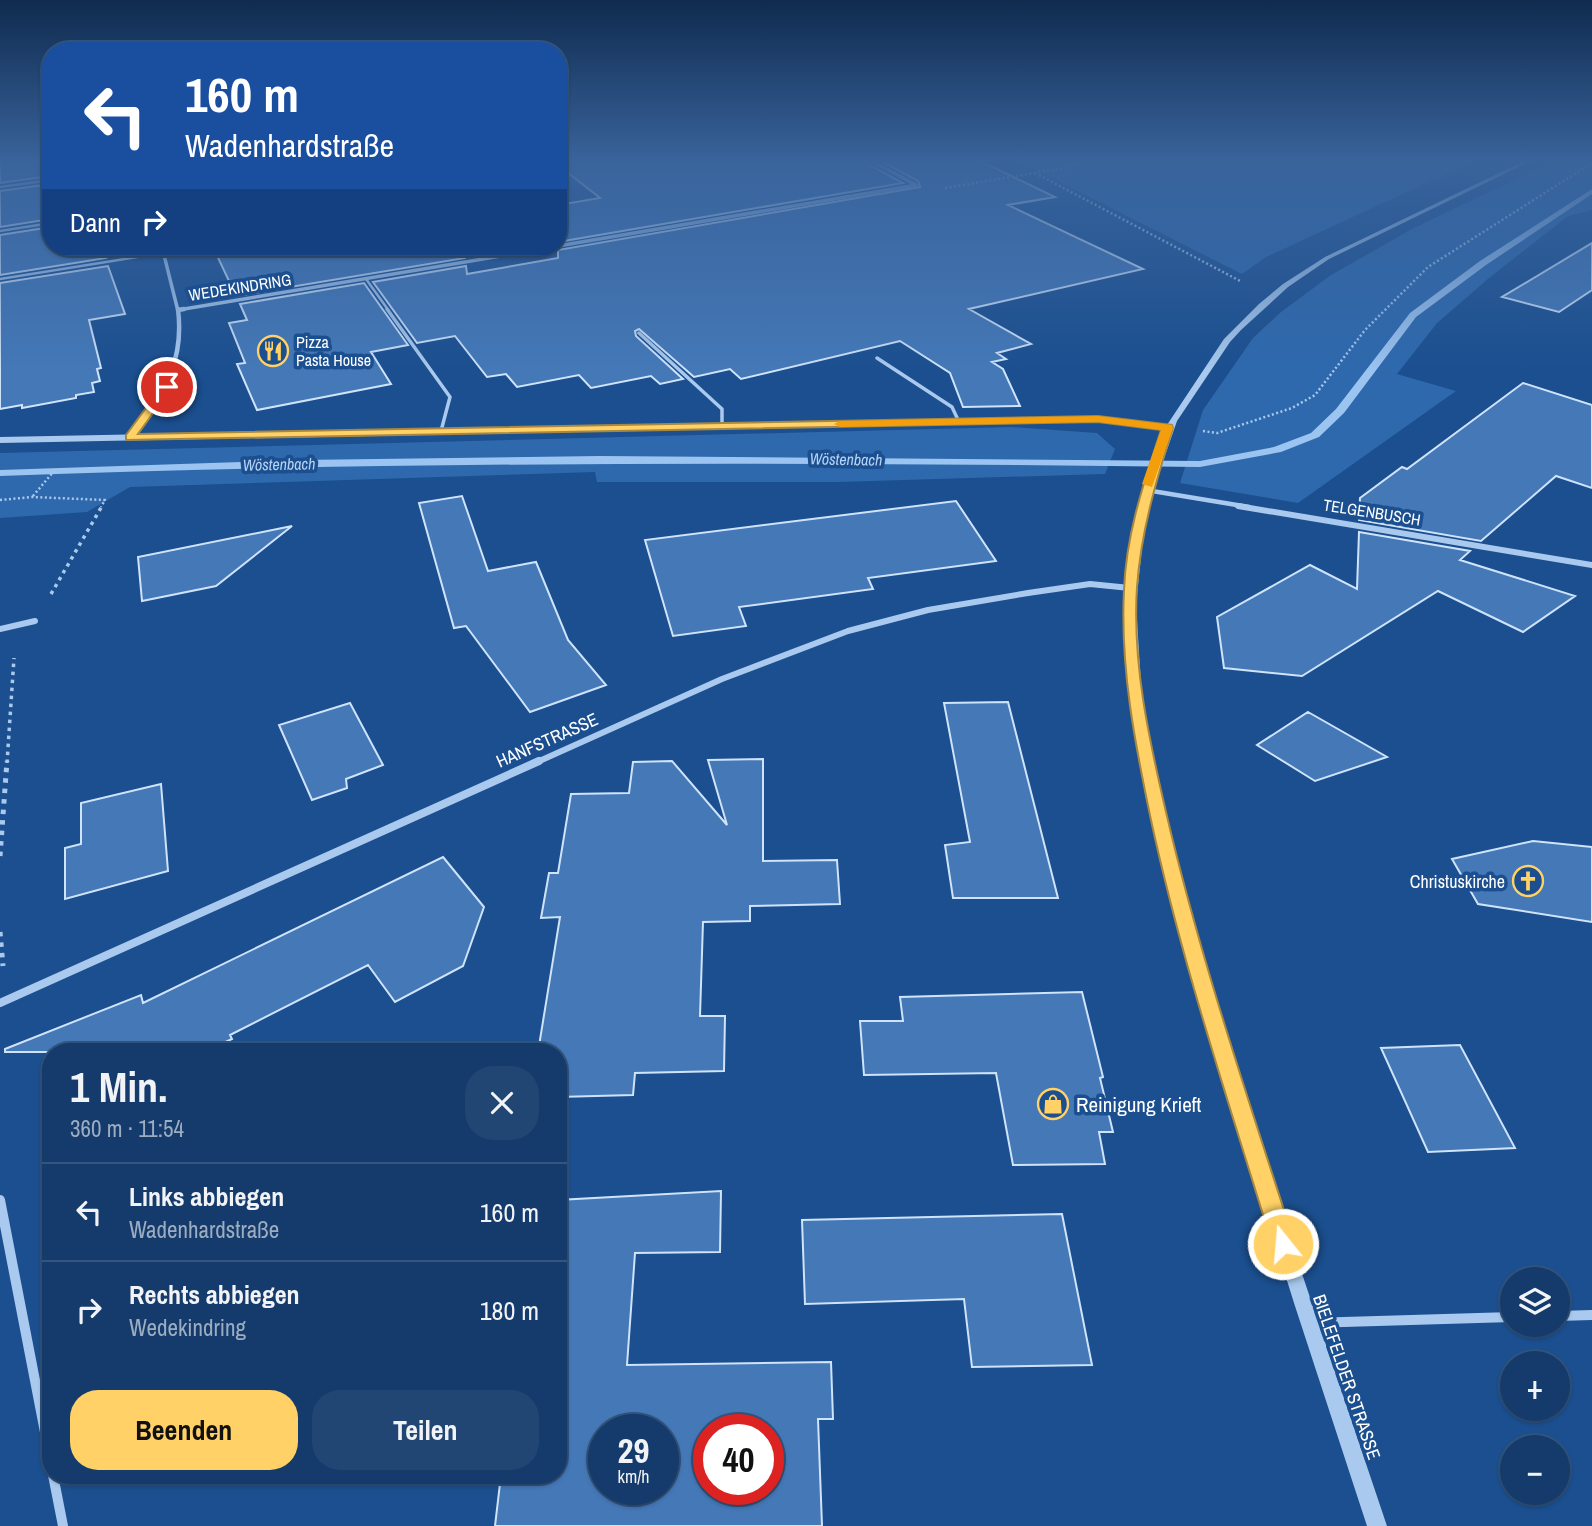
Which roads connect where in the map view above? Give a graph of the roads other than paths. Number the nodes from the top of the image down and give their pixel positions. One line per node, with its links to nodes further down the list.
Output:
1 (649, 230): 3 (street, WEDEKINDRING)
2 (1385, 230): 14 (street, BIELEFELDER STRASSE)
3 (567, 244)
4 (128, 256): 7 (lane)
5 (164, 256): 9 (street, WEDEKINDRING)
6 (498, 256): 8 (street, WEDEKINDRING)
7 (0, 279)
8 (366, 279): 9 (street, WEDEKINDRING); 15 (lane)
9 (178, 310): 16 (street, WEDEKINDRING)
10 (639, 333): 13 (lane)
11 (877, 358): 12 (lane)
12 (960, 422): 13 (street); 14 (street)
13 (722, 426): 15 (street)
14 (1168, 428): 18 (street, BIELEFELDER STRASSE)
15 (441, 431): 16 (street)
16 (130, 438): 17 (street)
17 (0, 440)
18 (1158, 452): 19 (street, BIELEFELDER STRASSE)
19 (1152, 474): 20 (street, BIELEFELDER STRASSE)
20 (1146, 490): 21 (street, TELGENBUSCH); 22 (street, BIELEFELDER STRASSE)
21 (1592, 565)
22 (1130, 588): 25 (street, HANFSTRASSE); 30 (street, BIELEFELDER STRASSE)
23 (36, 621): 24 (street)
24 (0, 629)
25 (0, 1003)
26 (0, 1200): 31 (street)
27 (1592, 1315): 28 (street)
28 (1570, 1316)
29 (1500, 1317): 30 (street)
30 (1307, 1323): 34 (street, BIELEFELDER STRASSE)
31 (42, 1417)
32 (55, 1484): 33 (street)
33 (63, 1526)
34 (1377, 1526)

